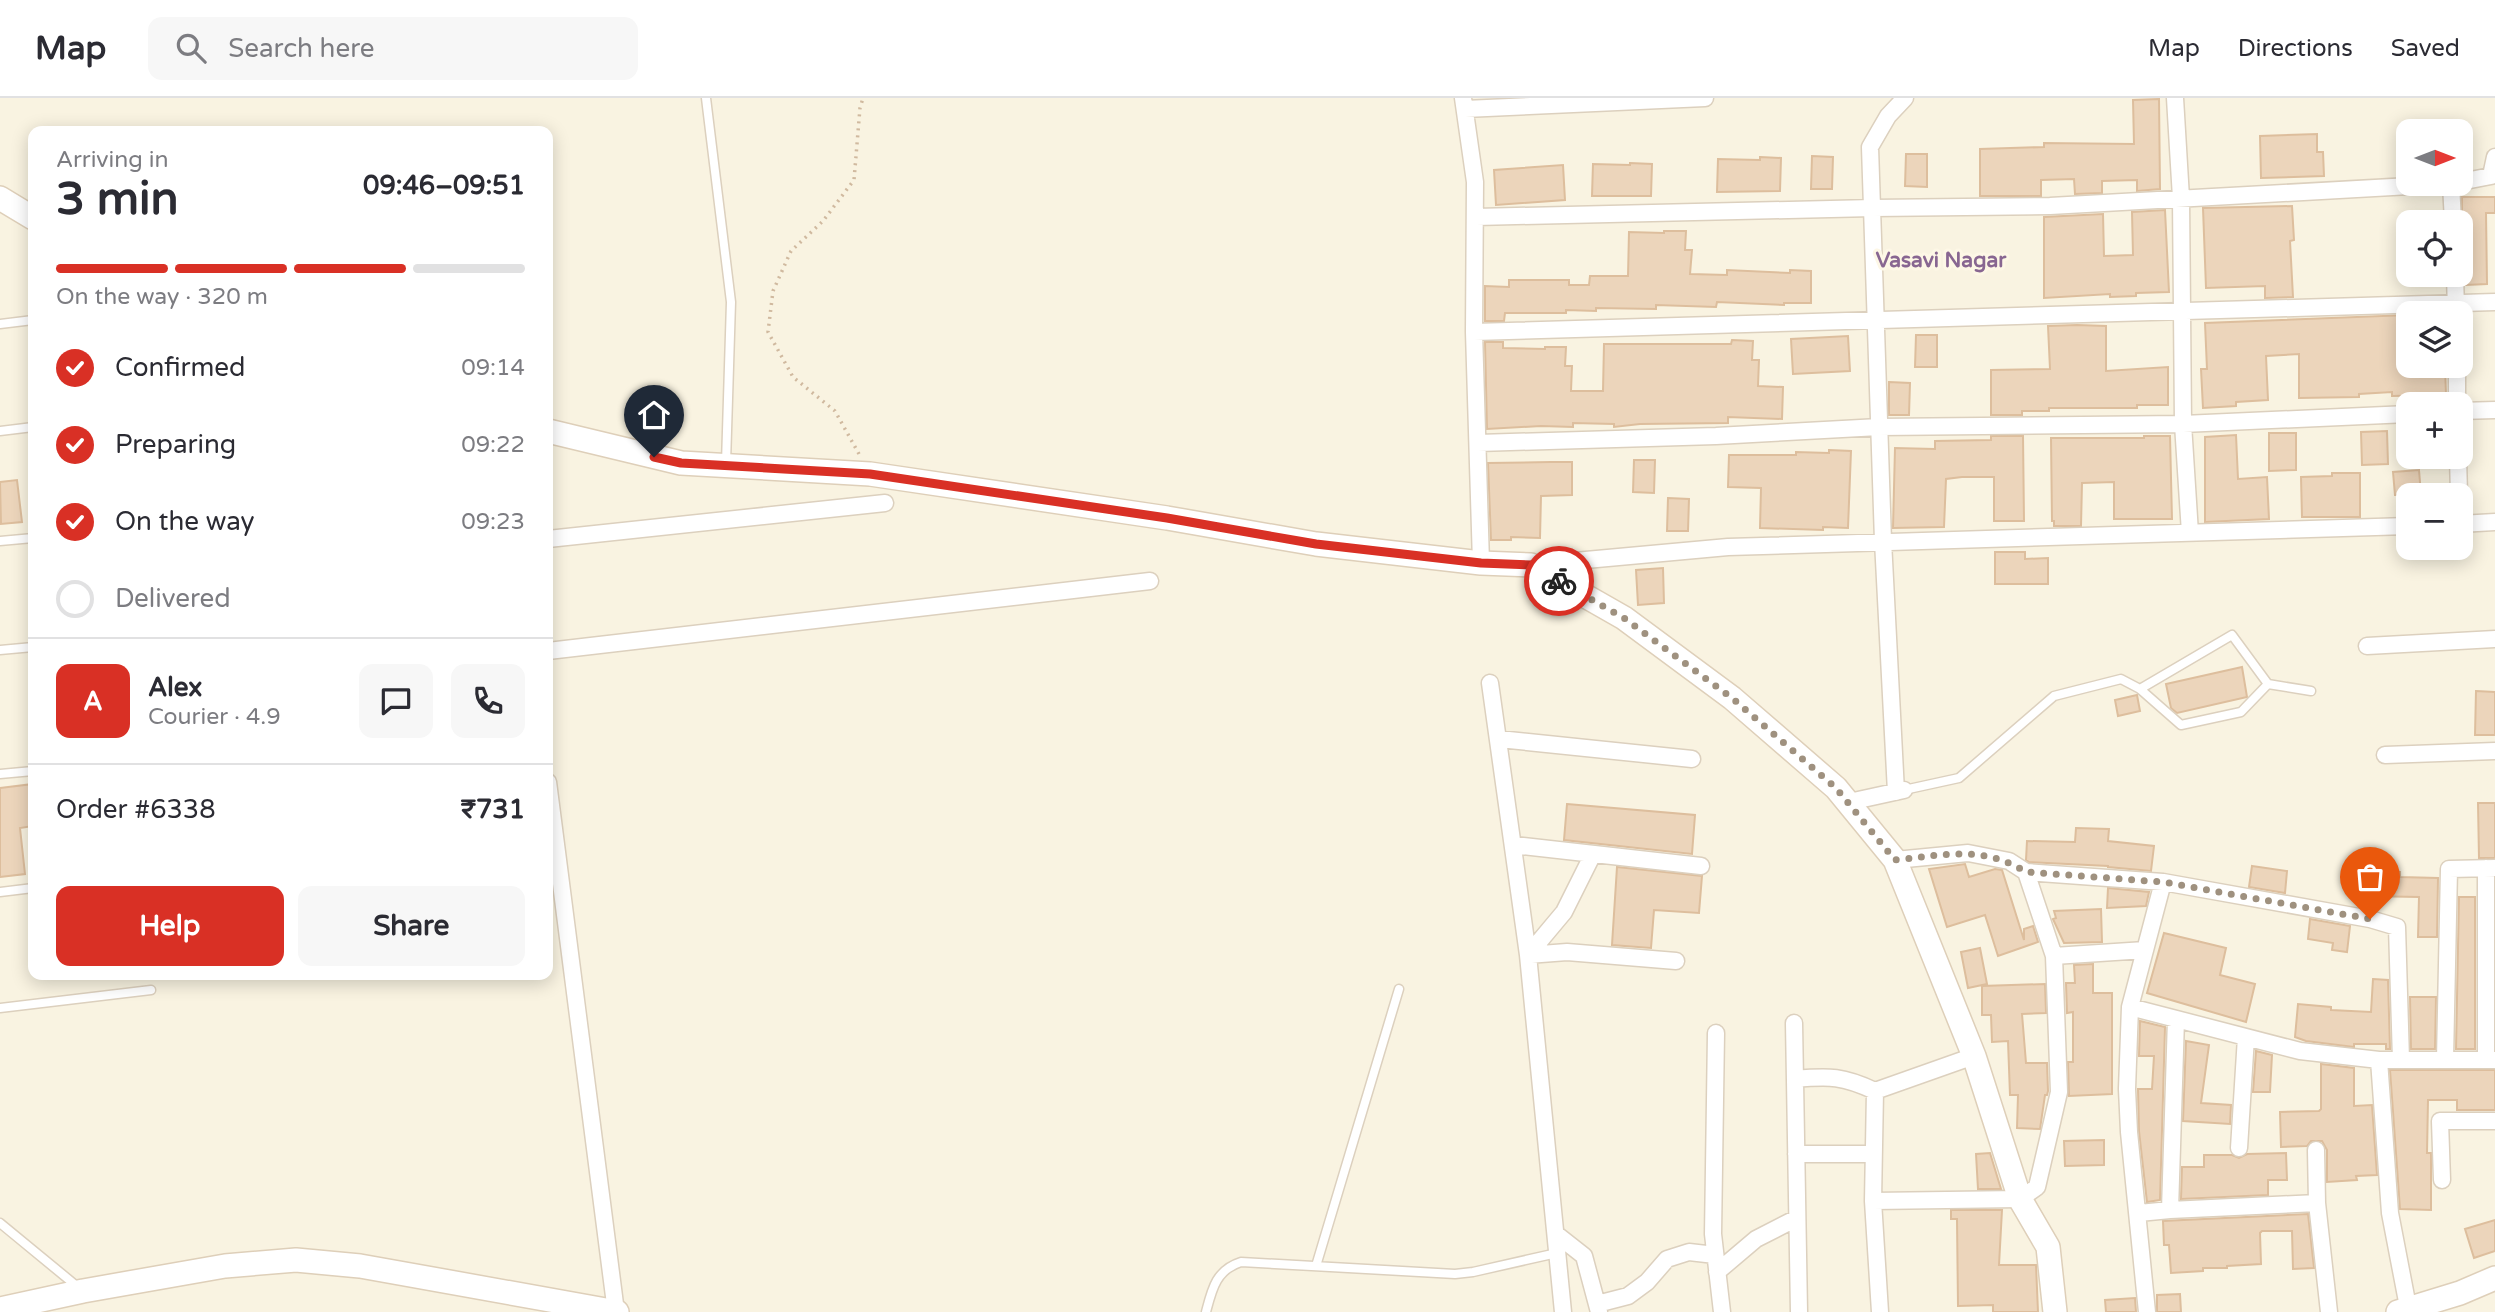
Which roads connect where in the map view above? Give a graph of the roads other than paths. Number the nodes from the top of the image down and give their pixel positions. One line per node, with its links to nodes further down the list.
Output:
1 (706, 98): 32 (lane)
2 (1704, 98): 5 (street)
3 (1905, 98): 12 (street)
4 (2175, 98): 11 (street)
5 (1464, 104): 14 (street)
6 (2495, 157): 7 (street)
7 (2493, 176): 8 (street)
8 (2473, 180)
9 (2396, 187): 11 (street)
10 (0, 198): 13 (street)
11 (2181, 198): 12 (street); 18 (street)
12 (1872, 208): 14 (street); 19 (street)
13 (28, 215)
14 (1476, 217): 22 (street)
15 (2495, 302): 16 (street)
16 (2473, 305)
17 (2396, 308): 18 (street)
18 (2183, 310): 19 (street); 26 (street)
19 (1876, 320): 22 (street); 28 (street)
20 (28, 321): 21 (lane)
21 (0, 324)
22 (1474, 332): 31 (street)
23 (2473, 411): 24 (street)
24 (2495, 411)
25 (2396, 415): 26 (street)
26 (2183, 425): 28 (street); 37 (street)
27 (28, 428): 29 (lane)
28 (1880, 428): 31 (street); 41 (street)
29 (0, 431)
30 (553, 432): 32 (street)
31 (1478, 443): 42 (street)
32 (726, 466): 42 (street)
33 (885, 503): 39 (street)
34 (2495, 522): 35 (street)
35 (2473, 523)
36 (2396, 526): 37 (street)
37 (2190, 533): 41 (street)
38 (28, 538): 40 (lane)
39 (553, 538)
40 (0, 541)
41 (1883, 541): 43 (street); 60 (street)
42 (1481, 563): 43 (street)
43 (1531, 565): 61 (street)
44 (1150, 581): 49 (street)
45 (2495, 639): 46 (street)
46 (2367, 646)
47 (28, 647): 48 (lane)
48 (0, 650)
49 (553, 650)
50 (1490, 683): 54 (street)
51 (2268, 684): 52 (lane); 52 (lane); 53 (lane)
52 (2140, 689): 60 (lane)
53 (2311, 691)
54 (1499, 739): 57 (street); 63 (street)
55 (2495, 751): 56 (street)
56 (2385, 755)
57 (1692, 759)
58 (28, 771): 59 (lane)
59 (0, 774)
60 (1900, 791): 61 (street)
61 (1849, 802): 65 (street)
62 (553, 820): 114 (street)
63 (1514, 845): 64 (street); 73 (street)
64 (1593, 854): 66 (street); 73 (street)
65 (1895, 860): 68 (street); 84 (street)
66 (1701, 866)
67 (2490, 868): 85 (street); 88 (street)
68 (2026, 872): 69 (street); 74 (street)
69 (2163, 882): 72 (street); 87 (street)
70 (28, 889): 71 (lane)
71 (0, 892)
72 (2145, 950): 74 (street); 78 (street)
73 (1528, 955): 75 (street); 104 (street)
74 (2054, 956): 97 (street)
75 (1676, 961)
76 (1399, 989): 107 (lane)
77 (150, 990): 79 (lane)
78 (2130, 1007): 80 (street); 101 (street)
79 (0, 1008)
80 (2176, 1019): 83 (street); 100 (street)
81 (1794, 1023): 89 (street)
82 (1716, 1033): 106 (street)
83 (2246, 1037): 86 (street); 92 (street)
84 (1974, 1056): 90 (street); 97 (street)
85 (2445, 1059): 87 (street); 88 (street)
86 (2379, 1060): 87 (street); 113 (street)
87 (2401, 1060)
88 (2491, 1060)
89 (1795, 1079): 90 (street); 94 (street)
90 (1875, 1091): 95 (street)
91 (2495, 1121): 96 (street)
92 (2239, 1148)
93 (2316, 1150): 99 (street)
94 (1796, 1154): 95 (street); 102 (street)
95 (1874, 1154): 98 (street)
96 (2442, 1180)
97 (2021, 1199): 98 (street); 120 (street)
98 (1874, 1201): 119 (street)
99 (2317, 1203): 100 (street); 122 (street)
100 (2170, 1210): 101 (street)
101 (2138, 1213): 121 (street)
102 (1797, 1218): 108 (street); 118 (street)
103 (0, 1223): 110 (lane)
104 (1556, 1234): 105 (street); 111 (street)
105 (1557, 1253): 107 (lane); 116 (street)
106 (1716, 1255): 108 (street); 111 (street)
107 (1316, 1266): 115 (lane)
108 (1717, 1272): 117 (street)
109 (2495, 1278): 113 (street)
110 (83, 1291): 112 (street); 114 (street)
111 (1598, 1308)
112 (0, 1309)
113 (2405, 1311)
114 (617, 1312)
115 (1206, 1312)
116 (1563, 1312)
117 (1722, 1312)
118 (1799, 1312)
119 (1880, 1312)
120 (2055, 1312)
121 (2147, 1312)
122 (2329, 1312)

